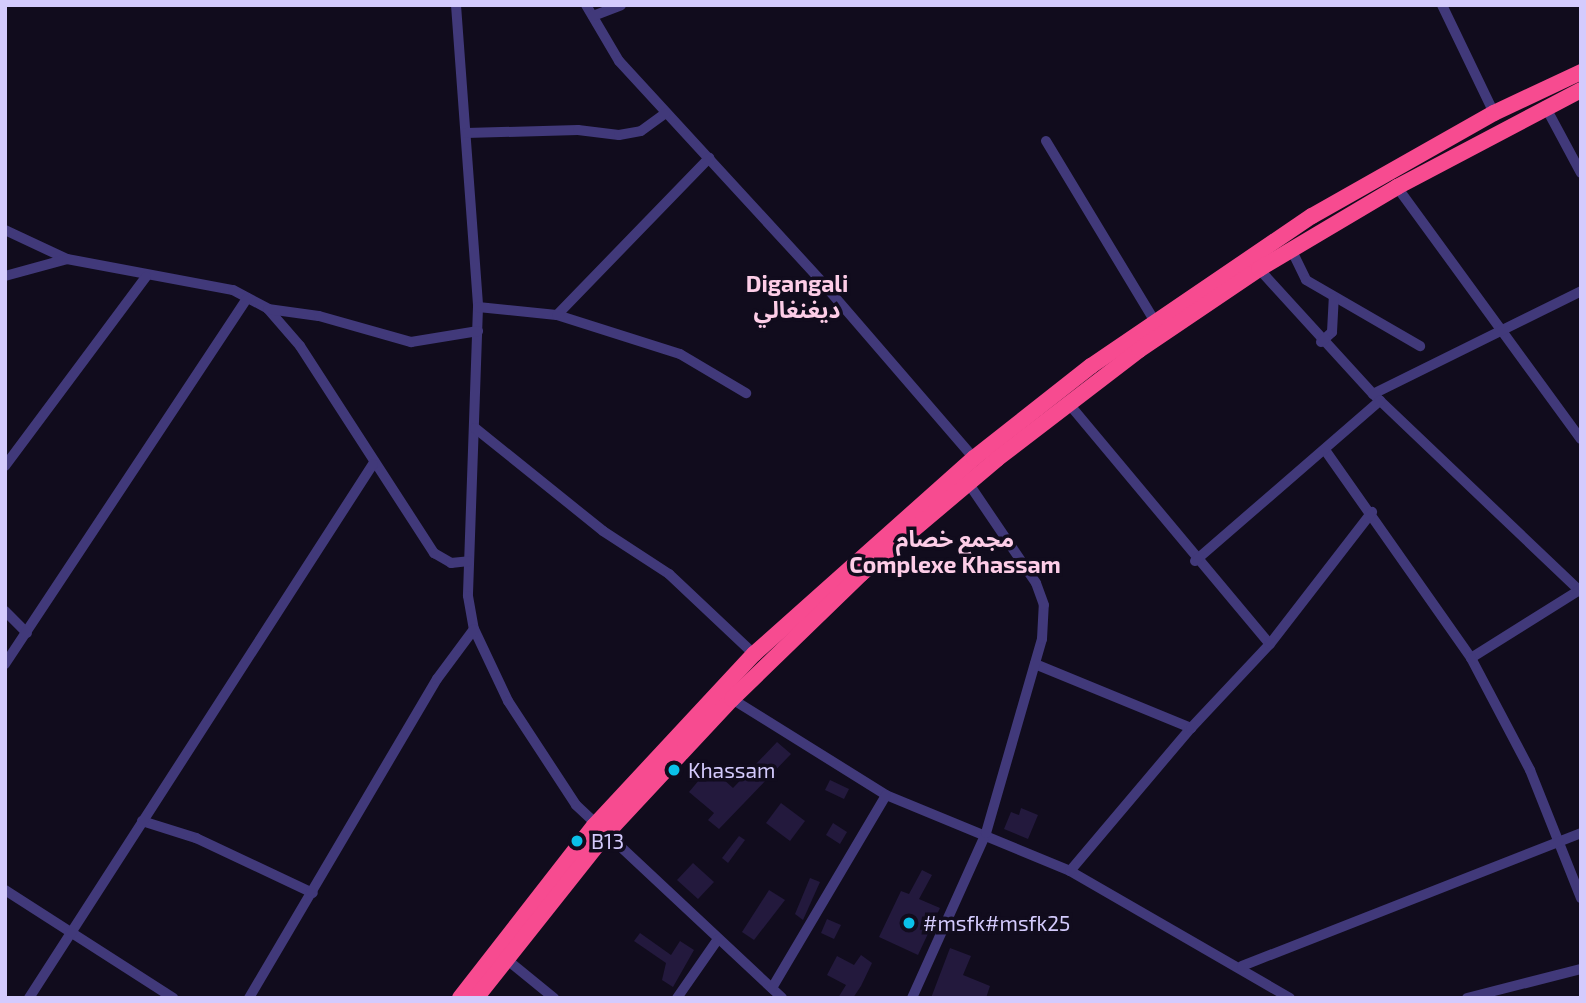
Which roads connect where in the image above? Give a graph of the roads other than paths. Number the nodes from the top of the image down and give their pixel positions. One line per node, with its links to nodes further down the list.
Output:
1 (456, 5): 11 (street)
2 (586, 5): 5 (street)
3 (621, 5): 5 (street)
4 (1442, 5): 10 (street)
5 (593, 16): 9 (street)
6 (1581, 72): 10 (highway)
7 (1581, 90): 8 (highway)
8 (1545, 107): 14 (street); 15 (highway)
9 (666, 113): 11 (street); 13 (street)
10 (1494, 113): 28 (highway)
11 (466, 133): 25 (street)
12 (1046, 141): 28 (street)
13 (709, 159): 27 (street); 39 (street)
14 (1581, 173)
15 (1398, 187): 17 (highway); 29 (street)
16 (5, 230): 18 (street)
17 (1292, 251): 19 (highway); 24 (street)
18 (67, 259): 20 (street); 21 (street)
19 (1259, 269): 31 (street); 35 (highway)
20 (5, 275)
21 (146, 277): 23 (street); 41 (street)
22 (1581, 291): 29 (street)
23 (247, 298): 26 (street); 49 (street)
24 (1334, 298): 31 (street); 32 (street)
25 (478, 307): 27 (street); 30 (street)
26 (268, 309): 30 (street); 40 (street)
27 (558, 315): 33 (street)
28 (1155, 321): 39 (highway)
29 (1498, 329): 34 (street); 37 (street)
30 (478, 331): 36 (street)
31 (1321, 342): 34 (street)
32 (1420, 346)
33 (746, 393)
34 (1376, 397): 38 (street); 46 (street)
35 (1069, 404): 42 (highway); 45 (street)
36 (475, 428): 44 (street); 51 (street)
37 (1581, 439)
38 (1325, 450): 43 (street); 45 (street)
39 (974, 458): 51 (highway)
40 (373, 464): 44 (street); 58 (street)
41 (5, 466)
42 (969, 484): 54 (street); 55 (highway)
43 (1371, 512): 50 (street); 52 (street)
44 (469, 561): 48 (street)
45 (1195, 561): 50 (street)
46 (1580, 590): 52 (street)
47 (5, 611): 49 (street)
48 (474, 629): 59 (street); 65 (street)
49 (27, 633): 53 (street)
50 (1270, 644): 56 (street)
51 (754, 654): 59 (highway)
52 (1471, 658): 62 (street)
53 (5, 664)
54 (1035, 664): 56 (street); 60 (street)
55 (732, 699): 57 (street); 59 (highway)
56 (1191, 728): 63 (street)
57 (886, 795): 60 (street); 72 (street)
58 (142, 821): 65 (street); 67 (street)
59 (599, 831): 68 (street); 69 (highway); 76 (highway)
60 (986, 833): 63 (street); 81 (street)
61 (1581, 833): 62 (street)
62 (1560, 843): 66 (street); 70 (street)
63 (1070, 871): 70 (street)
64 (5, 890): 67 (street)
65 (313, 893): 75 (street)
66 (1581, 898)
67 (71, 932): 73 (street); 74 (street)
68 (719, 939): 72 (street); 79 (street)
69 (506, 959): 77 (highway); 78 (street)
70 (1242, 966): 82 (street)
71 (1581, 969): 83 (street)
72 (772, 988): 80 (street)
73 (29, 998)
74 (173, 998)
75 (249, 998)
76 (460, 998)
77 (476, 998)
78 (554, 998)
79 (677, 998)
80 (782, 998)
81 (912, 998)
82 (1290, 998)
83 (1467, 998)

